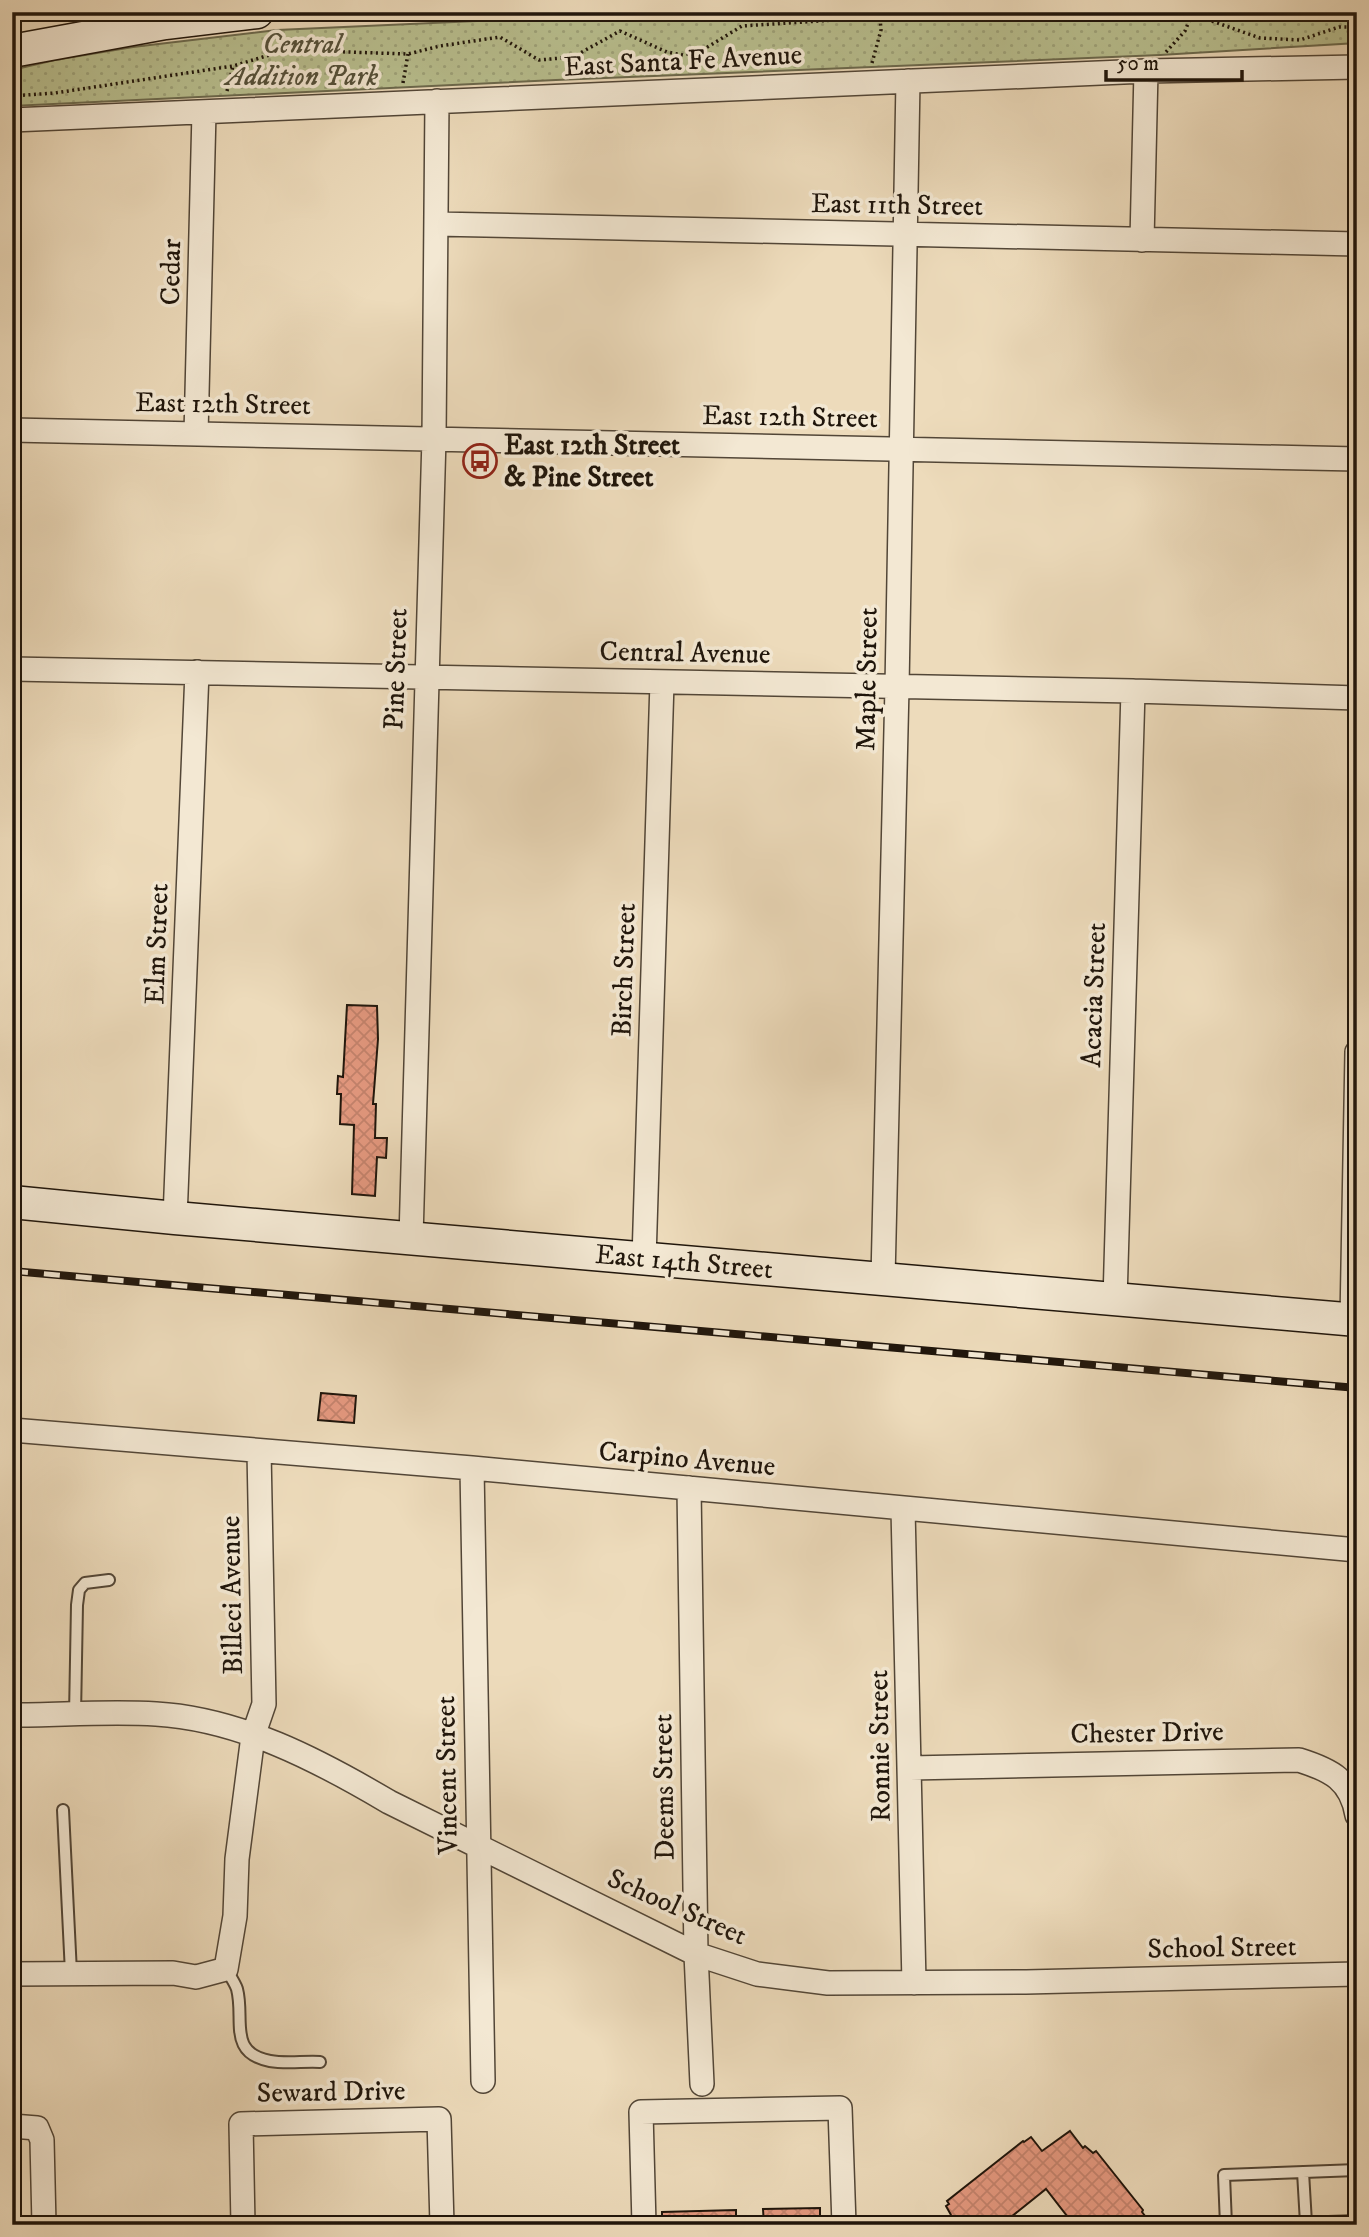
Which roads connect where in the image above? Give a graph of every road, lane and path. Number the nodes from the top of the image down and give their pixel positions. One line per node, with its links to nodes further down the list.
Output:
1 (257, 12): 9 (street)
2 (1035, 12): 7 (path)
3 (1079, 12): 4 (path)
4 (1141, 12)
5 (1186, 12): 6 (path)
6 (1192, 14): 8 (path); 12 (path)
7 (880, 18): 10 (path); 14 (path)
8 (1357, 27)
9 (12, 51)
10 (408, 54): 15 (path); 17 (path)
11 (1357, 67): 12 (street, East Santa Fe Avenue)
12 (1154, 71): 13 (street, East Santa Fe Avenue); 22 (street)
13 (908, 81): 14 (street, East Santa Fe Avenue); 21 (street, Maple Street)
14 (866, 82): 16 (street, East Santa Fe Avenue)
15 (12, 96)
16 (437, 101): 17 (street, East Santa Fe Avenue); 20 (street, Pine Street)
17 (400, 103): 18 (street, East Santa Fe Avenue)
18 (204, 112): 19 (street, East Santa Fe Avenue); 25 (street, Cedar)
19 (12, 120)
20 (436, 224): 21 (street, East 11th Street); 26 (street, Pine Street)
21 (906, 235): 22 (street, East 11th Street); 27 (street, Maple Street)
22 (1142, 240): 23 (street, East 11th Street)
23 (1357, 244)
24 (12, 430): 25 (street, East 12th Street)
25 (196, 434): 26 (street, East 12th Street)
26 (433, 438): 27 (street, East 12th Street); 31 (street, Pine Street)
27 (902, 450): 28 (street, East 12th Street); 33 (street, Maple Street)
28 (1357, 459)
29 (12, 669): 30 (street, Central Avenue)
30 (197, 672): 31 (street, Central Avenue); 38 (street, Elm Street)
31 (425, 677): 32 (street, Central Avenue); 39 (street, Pine Street)
32 (662, 682): 33 (street, Central Avenue); 40 (street, Birch Street)
33 (897, 687): 34 (street, Central Avenue); 41 (street, Maple Street)
34 (1133, 691): 35 (street, Central Avenue); 42 (street, Acacia Street)
35 (1357, 698)
36 (1357, 1052): 43 (street)
37 (12, 1202): 38 (street, East 14th Street)
38 (175, 1218): 39 (street, East 14th Street)
39 (411, 1238): 40 (street, East 14th Street)
40 (644, 1259): 41 (street, East 14th Street)
41 (883, 1278): 42 (street, East 14th Street)
42 (1115, 1300): 43 (street, East 14th Street)
43 (1354, 1320)
44 (12, 1430): 45 (street, Carpino Avenue)
45 (259, 1451): 46 (street, Carpino Avenue); 53 (street, Billeci Avenue)
46 (472, 1468): 47 (street, Carpino Avenue); 57 (street, Vincent Street)
47 (689, 1488): 48 (street, Carpino Avenue); 58 (street, Deems Street)
48 (903, 1509): 49 (street, Carpino Avenue); 54 (street, Ronnie Street)
49 (1357, 1550)
50 (109, 1580): 52 (lane)
51 (12, 1715): 52 (street, School Street)
52 (75, 1715): 53 (street, School Street)
53 (253, 1736): 57 (street, School Street); 59 (street, Billeci Avenue)
54 (910, 1768): 56 (street, Chester Drive); 63 (street, Ronnie Street)
55 (63, 1810): 60 (lane)
56 (1357, 1815)
57 (478, 1846): 58 (street, School Street); 65 (street, Vincent Street)
58 (696, 1954): 63 (street, School Street); 66 (street, Deems Street)
59 (226, 1969): 60 (street); 64 (lane)
60 (71, 1973): 61 (street)
61 (12, 1974)
62 (1357, 1974): 63 (street, School Street)
63 (914, 1983)
64 (320, 2062)
65 (484, 2081)
66 (702, 2084)
67 (12, 2126): 72 (street)
68 (1357, 2170): 69 (lane)
69 (1303, 2172): 71 (lane); 77 (lane)
70 (1357, 2221): 71 (lane)
71 (1306, 2223): 78 (lane)
72 (44, 2225)
73 (243, 2225): 74 (street, Seward Drive)
74 (442, 2225)
75 (644, 2225): 76 (street)
76 (845, 2225)
77 (1226, 2225)
78 (1244, 2225)

